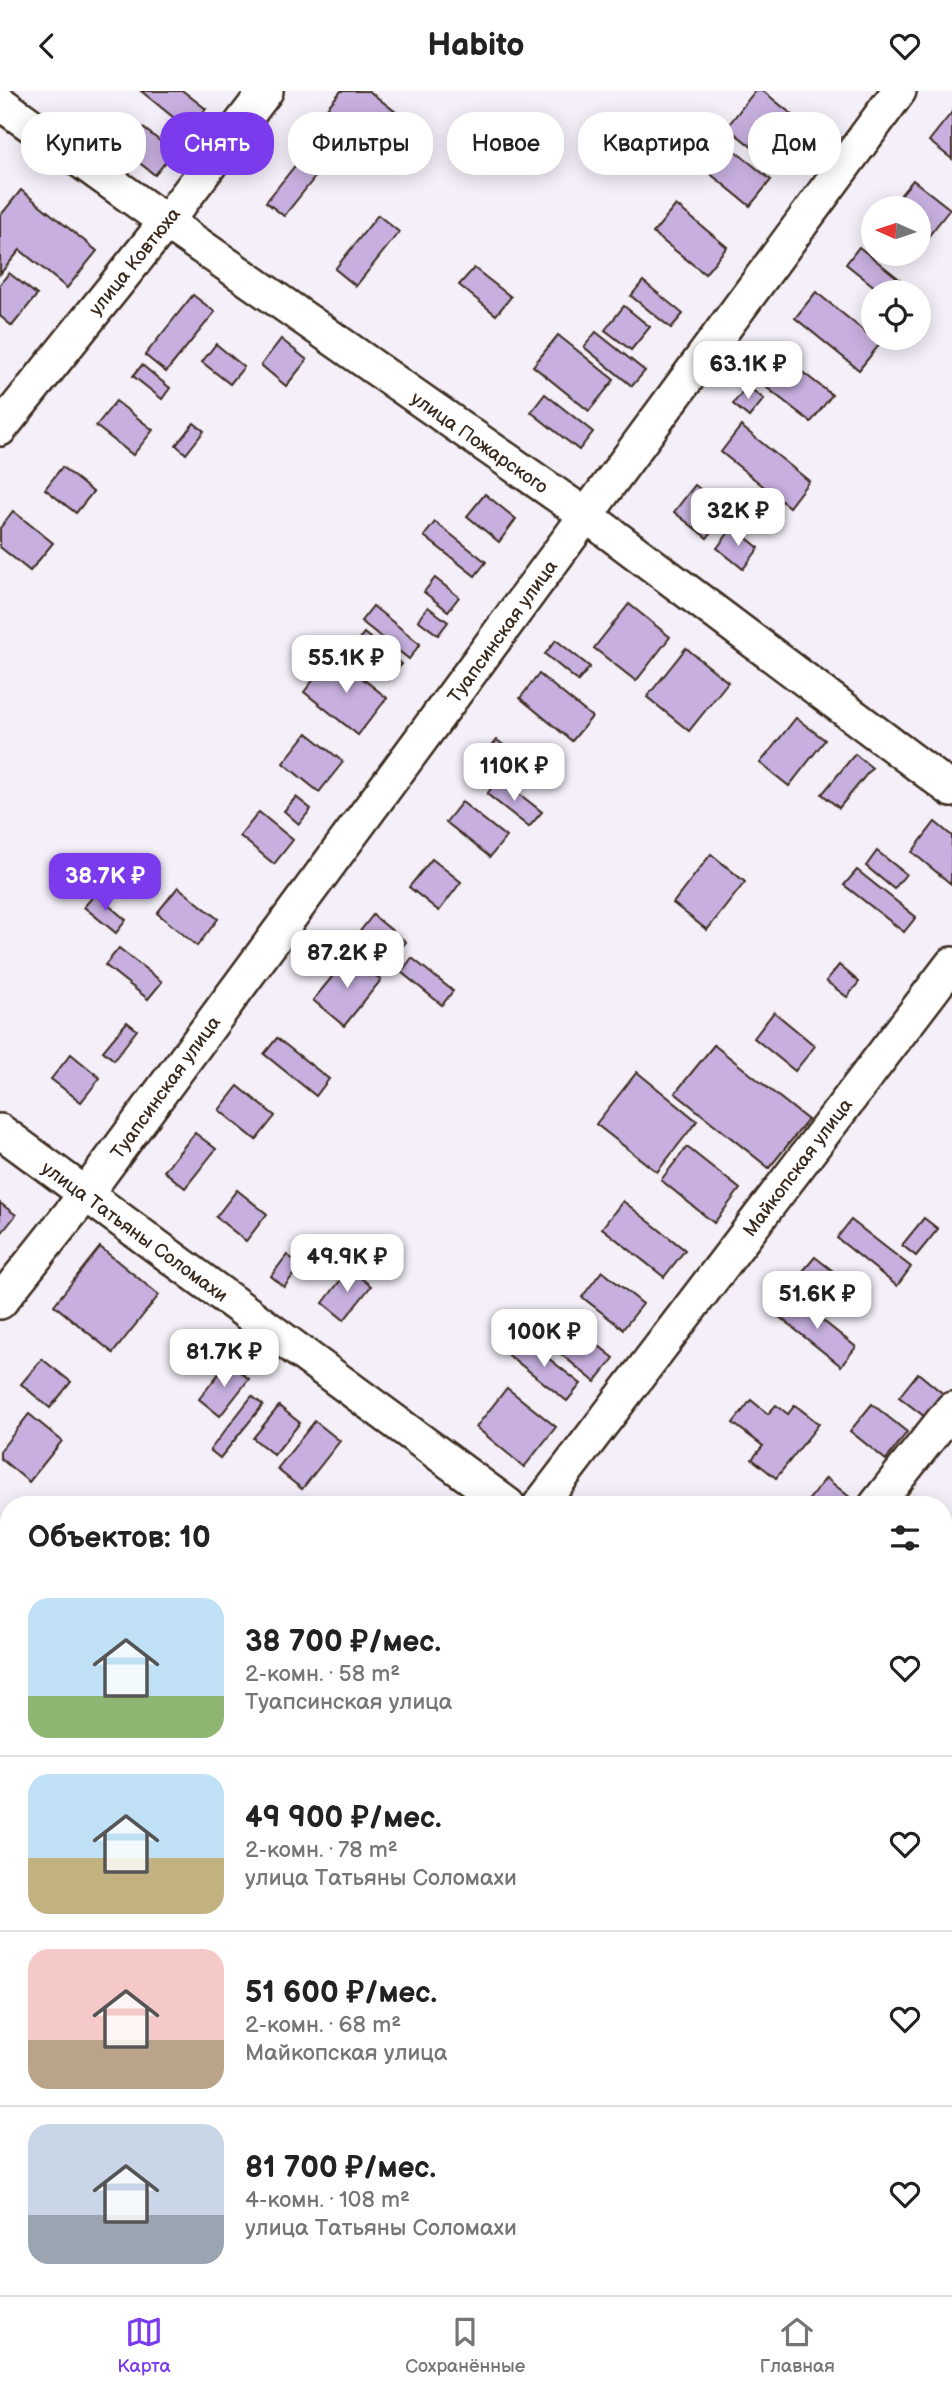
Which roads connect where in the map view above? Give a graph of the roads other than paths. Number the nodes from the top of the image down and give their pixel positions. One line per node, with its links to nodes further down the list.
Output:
1 (266, 91): 4 (street, улица Ковтюха)
2 (899, 91): 6 (street, Туапсинская улица)
3 (0, 103): 4 (street, улица Пожарского)
4 (166, 222): 5 (street, улица Ковтюха); 6 (street, улица Пожарского)
5 (0, 429)
6 (587, 516): 7 (street, улица Пожарского); 10 (street, Туапсинская улица)
7 (952, 790)
8 (952, 964): 14 (street, Майкопская улица)
9 (0, 1131): 10 (street, улица Татьяны Соломахи)
10 (85, 1195): 11 (street, Туапсинская улица); 13 (street, улица Татьяны Соломахи)
11 (0, 1302)
12 (952, 1409): 15 (street)
13 (496, 1496)
14 (547, 1496)
15 (883, 1496)

